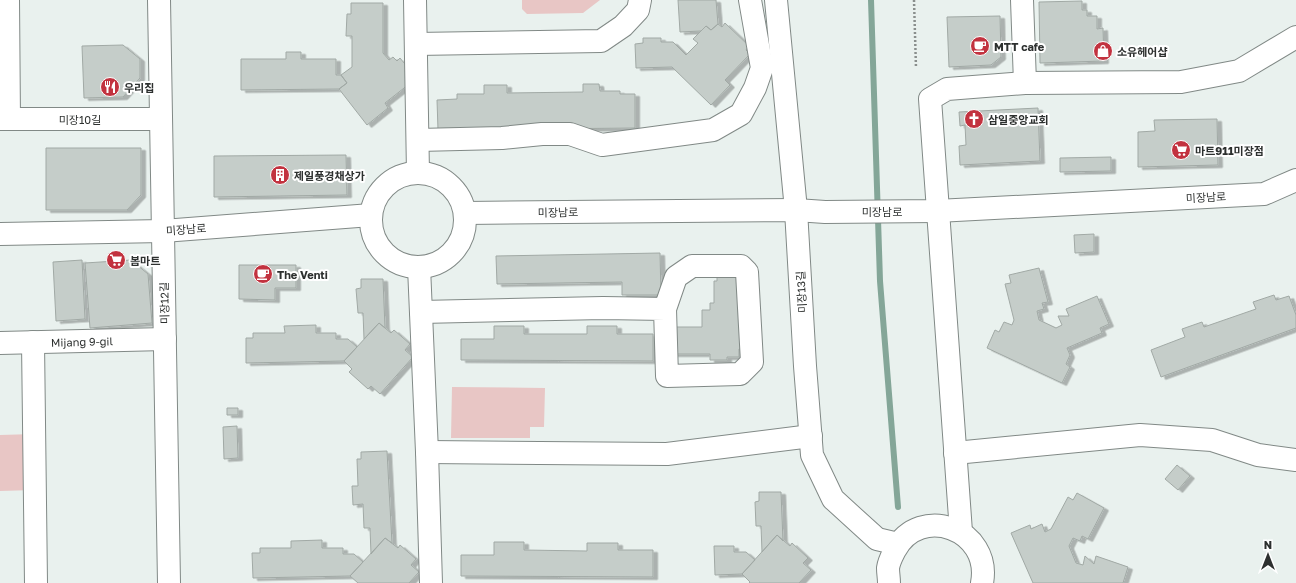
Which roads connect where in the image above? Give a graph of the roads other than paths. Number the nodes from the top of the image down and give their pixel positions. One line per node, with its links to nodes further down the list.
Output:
1 (8, 0): 11 (street)
2 (159, 0): 12 (street, 미장12길)
3 (416, 0): 9 (street)
4 (640, 0): 9 (street)
5 (750, 0): 13 (street)
6 (776, 0): 16 (street, 미장13길)
7 (1022, 0): 10 (street)
8 (1296, 37): 10 (street)
9 (416, 44): 13 (street)
10 (1025, 83): 17 (street)
11 (4, 119): 12 (street, 미장10길)
12 (161, 119): 20 (street, 미장12길)
13 (418, 140): 14 (street)
14 (418, 173): 18 (street); 19 (street)
15 (1296, 180): 17 (street, 미장남로)
16 (796, 210): 17 (street, 미장남로); 18 (street, 미장남로); 28 (street, 미장13길)
17 (937, 211): 30 (street)
18 (465, 213): 22 (street)
19 (371, 215): 20 (street, 미장남로); 22 (street)
20 (163, 231): 21 (street, 미장남로); 25 (street, 미장12길)
21 (0, 234)
22 (419, 267): 24 (street)
23 (665, 309): 23 (street); 24 (street)
24 (422, 312): 29 (street)
25 (165, 339): 26 (street, Mijang 9-gil); 35 (street, 미장12길)
26 (33, 342): 27 (street, Mijang 9-gil); 34 (street)
27 (0, 343)
28 (811, 436): 29 (street); 33 (street, 미장13길)
29 (427, 452): 36 (street)
30 (955, 452): 31 (street); 32 (street)
31 (1296, 460)
32 (960, 532): 33 (street); 38 (street)
33 (898, 544): 37 (street)
34 (36, 583)
35 (169, 583)
36 (431, 583)
37 (889, 583)
38 (982, 583)

